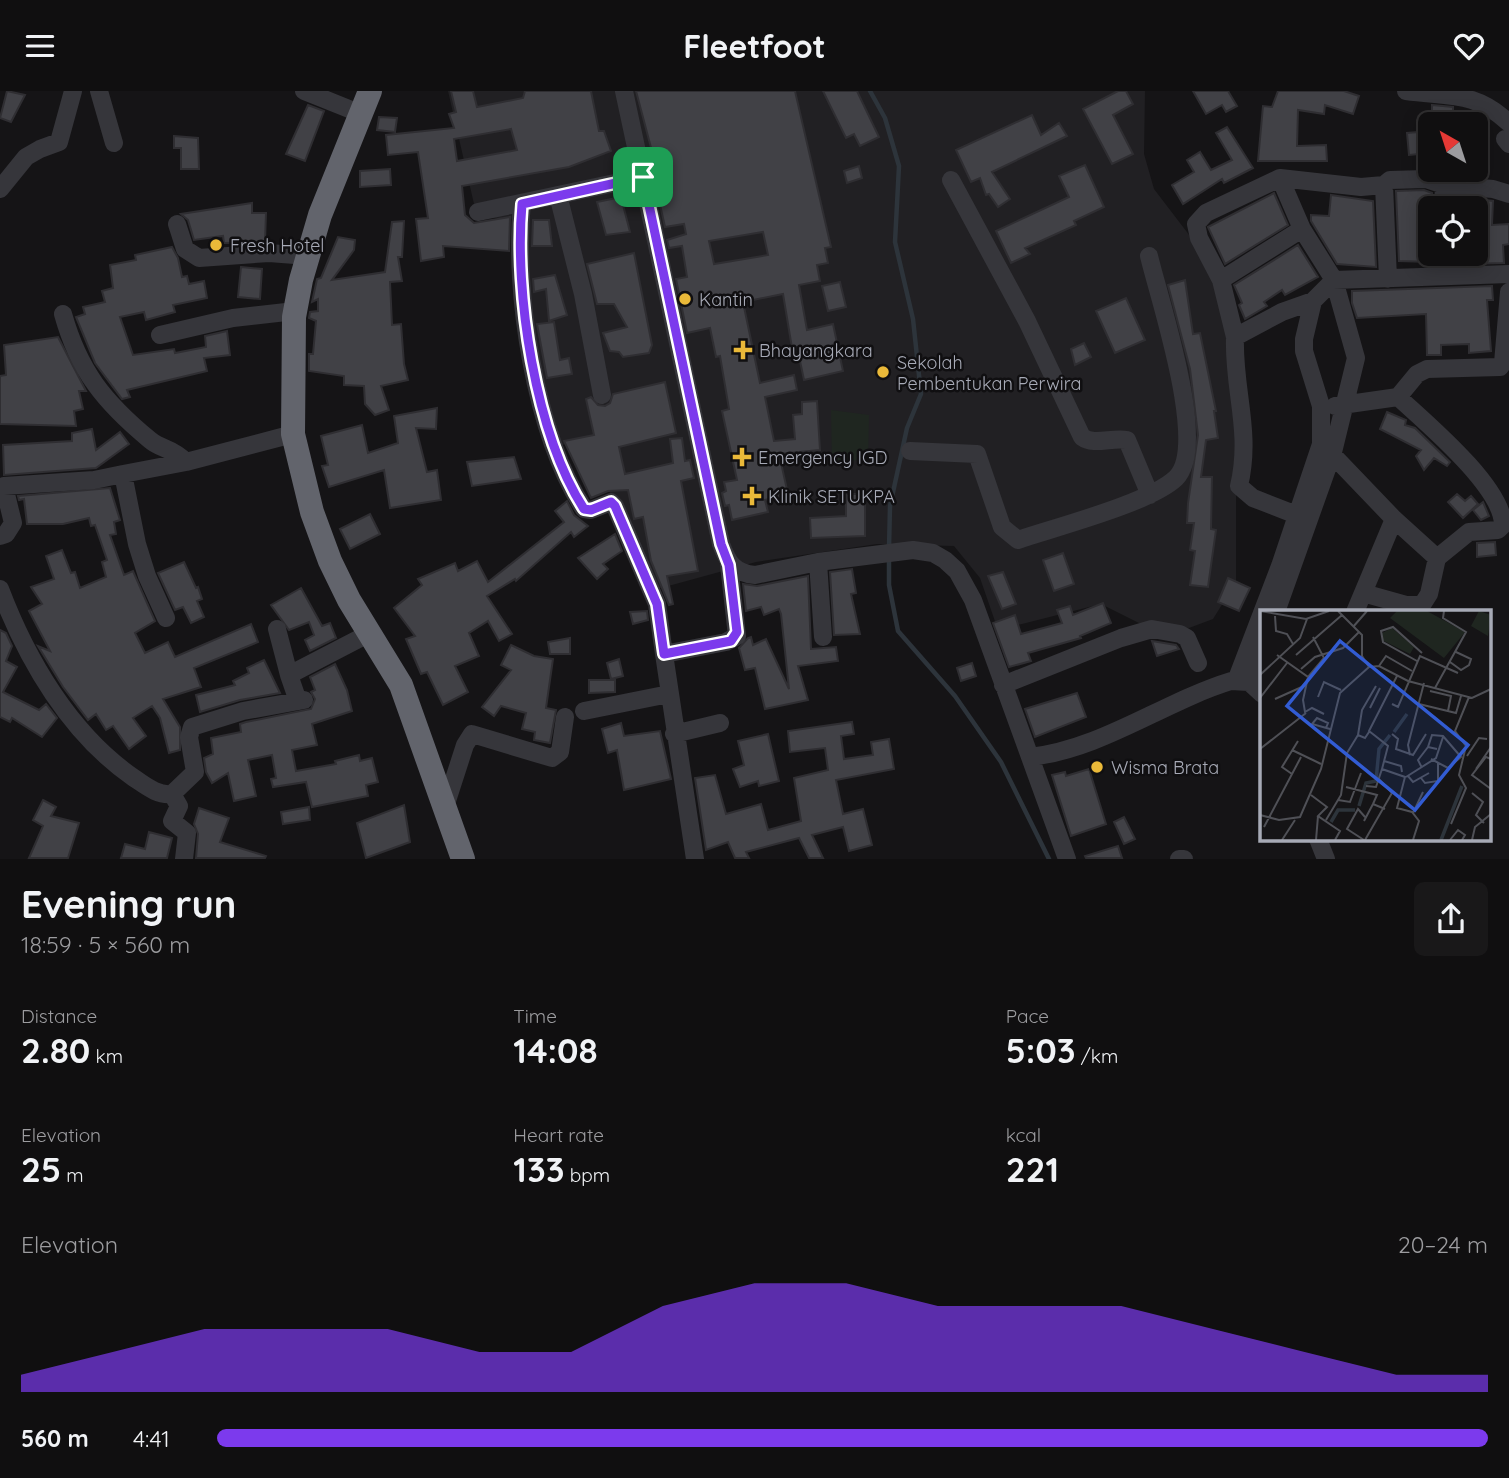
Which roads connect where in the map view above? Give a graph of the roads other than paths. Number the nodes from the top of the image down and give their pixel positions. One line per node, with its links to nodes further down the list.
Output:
1 (73, 91): 15 (street)
2 (99, 91): 9 (street)
3 (304, 91): 7 (street)
4 (370, 91): 7 (highway)
5 (624, 91): 10 (street)
6 (1406, 91): 8 (street)
7 (359, 113): 23 (highway)
8 (1508, 135)
9 (114, 143)
10 (643, 177): 17 (street); 52 (street)
11 (1280, 178): 13 (street); 22 (street); 29 (street)
12 (951, 180): 46 (street)
13 (1384, 185): 14 (street); 28 (street)
14 (1444, 185): 16 (street); 18 (street)
15 (0, 189)
16 (1509, 194)
17 (558, 195): 19 (street); 37 (street)
18 (1444, 196)
19 (522, 204): 20 (street); 63 (street)
20 (478, 212)
21 (177, 223): 23 (street)
22 (1302, 229): 29 (street); 30 (street)
23 (308, 255): 33 (highway)
24 (1149, 255): 46 (street)
25 (1442, 266): 27 (street)
26 (1509, 274): 27 (street)
27 (1442, 276): 28 (street)
28 (1388, 279): 30 (street)
29 (1221, 280): 36 (street)
30 (1334, 280): 32 (street); 39 (street)
31 (1509, 292): 38 (street)
32 (1313, 301): 36 (street); 40 (street)
33 (295, 311): 35 (street); 41 (highway)
34 (63, 314): 44 (street)
35 (160, 335)
36 (1234, 337): 47 (street)
37 (602, 395)
38 (1398, 397): 39 (street); 50 (street)
39 (1345, 405): 40 (street); 42 (street)
40 (1321, 406): 42 (street)
41 (293, 434): 44 (street); 60 (highway)
42 (1327, 448): 47 (street); 48 (street)
43 (909, 451): 46 (street)
44 (186, 462): 45 (street)
45 (123, 474): 49 (street); 58 (street)
46 (1150, 495)
47 (1303, 518): 55 (street)
48 (1394, 519): 50 (street); 54 (street)
49 (0, 536)
50 (1437, 558): 54 (street)
51 (818, 562): 52 (street); 61 (street); 67 (street)
52 (729, 565): 63 (street)
53 (0, 589): 57 (street)
54 (1363, 593): 56 (street)
55 (1268, 610)
56 (1356, 610)
57 (4, 618): 75 (street)
58 (166, 618)
59 (277, 629): 66 (street)
60 (370, 633): 66 (street); 76 (highway)
61 (822, 637)
62 (1260, 640): 68 (street)
63 (664, 654): 69 (street)
64 (1260, 657): 68 (street)
65 (1198, 663): 67 (street)
66 (289, 675): 75 (street)
67 (1003, 685): 74 (street)
68 (1249, 686): 74 (street)
69 (669, 694): 70 (street); 73 (street)
70 (584, 711)
71 (565, 717): 76 (street)
72 (720, 723): 73 (street)
73 (674, 734): 81 (street)
74 (1030, 757): 78 (street)
75 (172, 794): 79 (street)
76 (445, 807): 80 (highway)
77 (1319, 841): 84 (street)
78 (1066, 854)
79 (184, 859)
80 (463, 859)
81 (695, 859)
82 (1179, 859): 83 (street)
83 (1184, 859)
84 (1326, 859)

